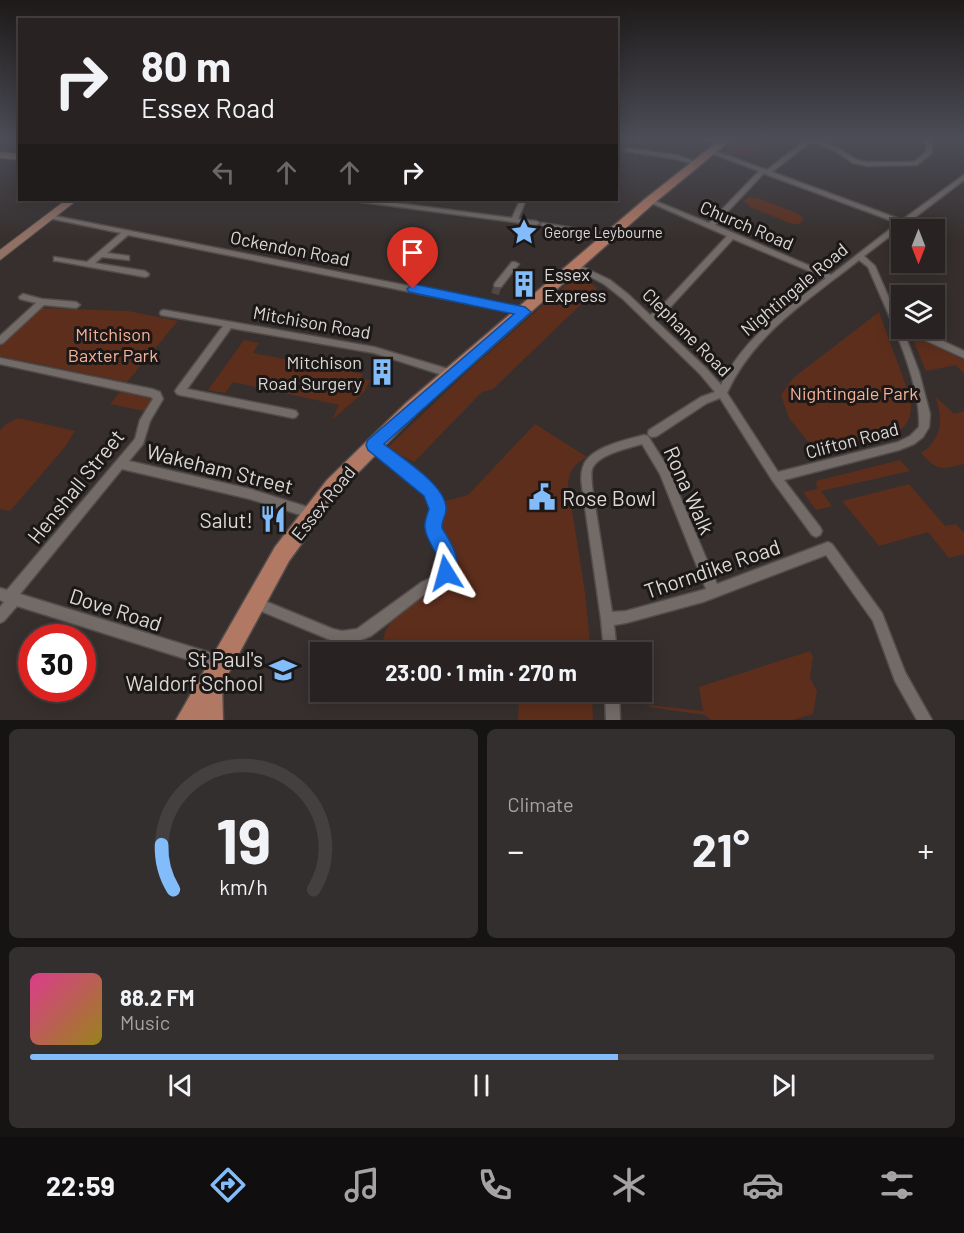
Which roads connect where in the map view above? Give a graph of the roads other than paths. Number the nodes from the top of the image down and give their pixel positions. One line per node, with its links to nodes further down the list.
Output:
1 (765, 172): 15 (street)
2 (685, 173): 8 (main road, Essex Road)
3 (767, 173): 10 (street)
4 (964, 177): 11 (street, Nightingale Road)
5 (71, 201): 9 (main road)
6 (369, 201): 12 (street)
7 (523, 201): 12 (street)
8 (651, 201): 15 (street, Church Road); 19 (main road, Essex Road)
9 (50, 217): 16 (street, Ockendon Road); 21 (main road)
10 (892, 219)
11 (908, 219)
12 (514, 220): 13 (street)
13 (536, 223)
14 (545, 225): 19 (street)
15 (710, 226): 18 (street, Church Road)
16 (127, 232): 20 (street); 35 (street, Ockendon Road)
17 (891, 232): 22 (street, Nightingale Road)
18 (732, 235): 29 (street, Church Road); 37 (street)
19 (610, 236): 27 (main road, Essex Road)
20 (100, 254): 23 (street); 26 (street)
21 (0, 256)
22 (859, 256): 29 (street, Nightingale Road); 34 (street, Clifton Road)
23 (126, 258)
24 (57, 259): 26 (street)
25 (515, 264): 30 (street)
26 (88, 265): 28 (street)
27 (576, 267): 35 (main road, Essex Road); 37 (street, Clephane Road)
28 (145, 274)
29 (832, 278): 45 (street, Nightingale Road)
30 (498, 285)
31 (23, 297): 32 (street)
32 (42, 302): 33 (street); 41 (street)
33 (76, 305)
34 (891, 306)
35 (525, 312): 44 (main road, Essex Road)
36 (164, 313): 38 (street, Mitchison Road)
37 (649, 320): 45 (street, Clephane Road)
38 (229, 324): 44 (street, Mitchison Road); 46 (street)
39 (905, 339): 50 (street, Clifton Road)
40 (929, 339): 42 (street)
41 (0, 341)
42 (964, 355)
43 (0, 361): 49 (street, Henshall Street)
44 (452, 374): 48 (main road, Essex Road)
45 (722, 393): 47 (street); 50 (street, Clephane Road)
46 (292, 414)
47 (648, 436): 53 (street, Rona Walk); 57 (street)
48 (373, 445): 51 (main road, Essex Road); 55 (street)
49 (120, 464): 51 (street, Wakeham Street); 54 (street, Henshall Street)
50 (777, 477): 52 (street, Clephane Road)
51 (310, 513): 55 (main road, Essex Road)
52 (816, 531)
53 (714, 592): 57 (street, Thorndike Road); 64 (street, Thorndike Road)
54 (8, 596): 56 (street, Henshall Street); 59 (street, Dove Road)
55 (253, 602): 59 (main road, Essex Road)
56 (0, 617)
57 (607, 619): 58 (street)
58 (609, 642)
59 (216, 673): 61 (main road, Essex Road); 62 (main road)
60 (612, 702): 63 (street)
61 (188, 720)
62 (211, 720)
63 (613, 720)
64 (925, 720)

